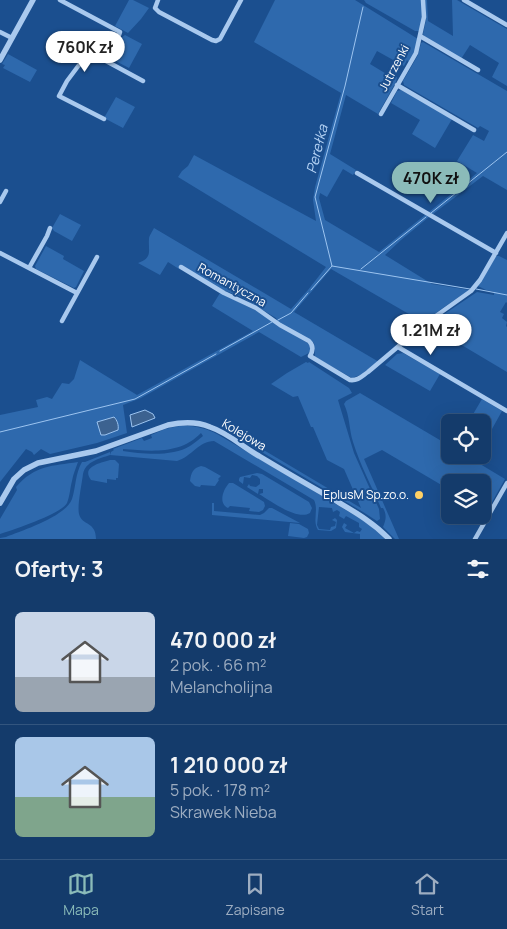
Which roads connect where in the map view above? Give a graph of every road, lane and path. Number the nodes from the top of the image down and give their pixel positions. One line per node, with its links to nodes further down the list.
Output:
1 (33, 0): 10 (street)
2 (60, 0): 11 (street)
3 (241, 0): 6 (street)
4 (423, 0): 9 (street, Jutrzenki)
5 (464, 0): 7 (street)
6 (157, 2)
7 (507, 25)
8 (0, 32): 10 (street)
9 (420, 36): 13 (street); 15 (street, Jutrzenki)
10 (12, 38): 12 (street)
11 (93, 54): 14 (street); 17 (street)
12 (0, 60)
13 (478, 70)
14 (143, 81)
15 (397, 85): 16 (street, Jutrzenki); 18 (street)
16 (381, 114)
17 (104, 119)
18 (474, 130)
19 (357, 172): 25 (street)
20 (6, 191): 21 (street)
21 (0, 202)
22 (50, 228): 28 (street)
23 (507, 233): 25 (street)
24 (0, 253): 28 (street)
25 (496, 253): 31 (street)
26 (97, 256): 29 (street)
27 (181, 267): 31 (street, Romantyczna)
28 (29, 268): 29 (street)
29 (77, 293): 30 (street)
30 (62, 320)
31 (398, 347): 32 (street)
32 (507, 412)
33 (507, 483): 36 (street)
34 (0, 503): 35 (street, Kolejowa)
35 (389, 539)
36 (475, 539)

